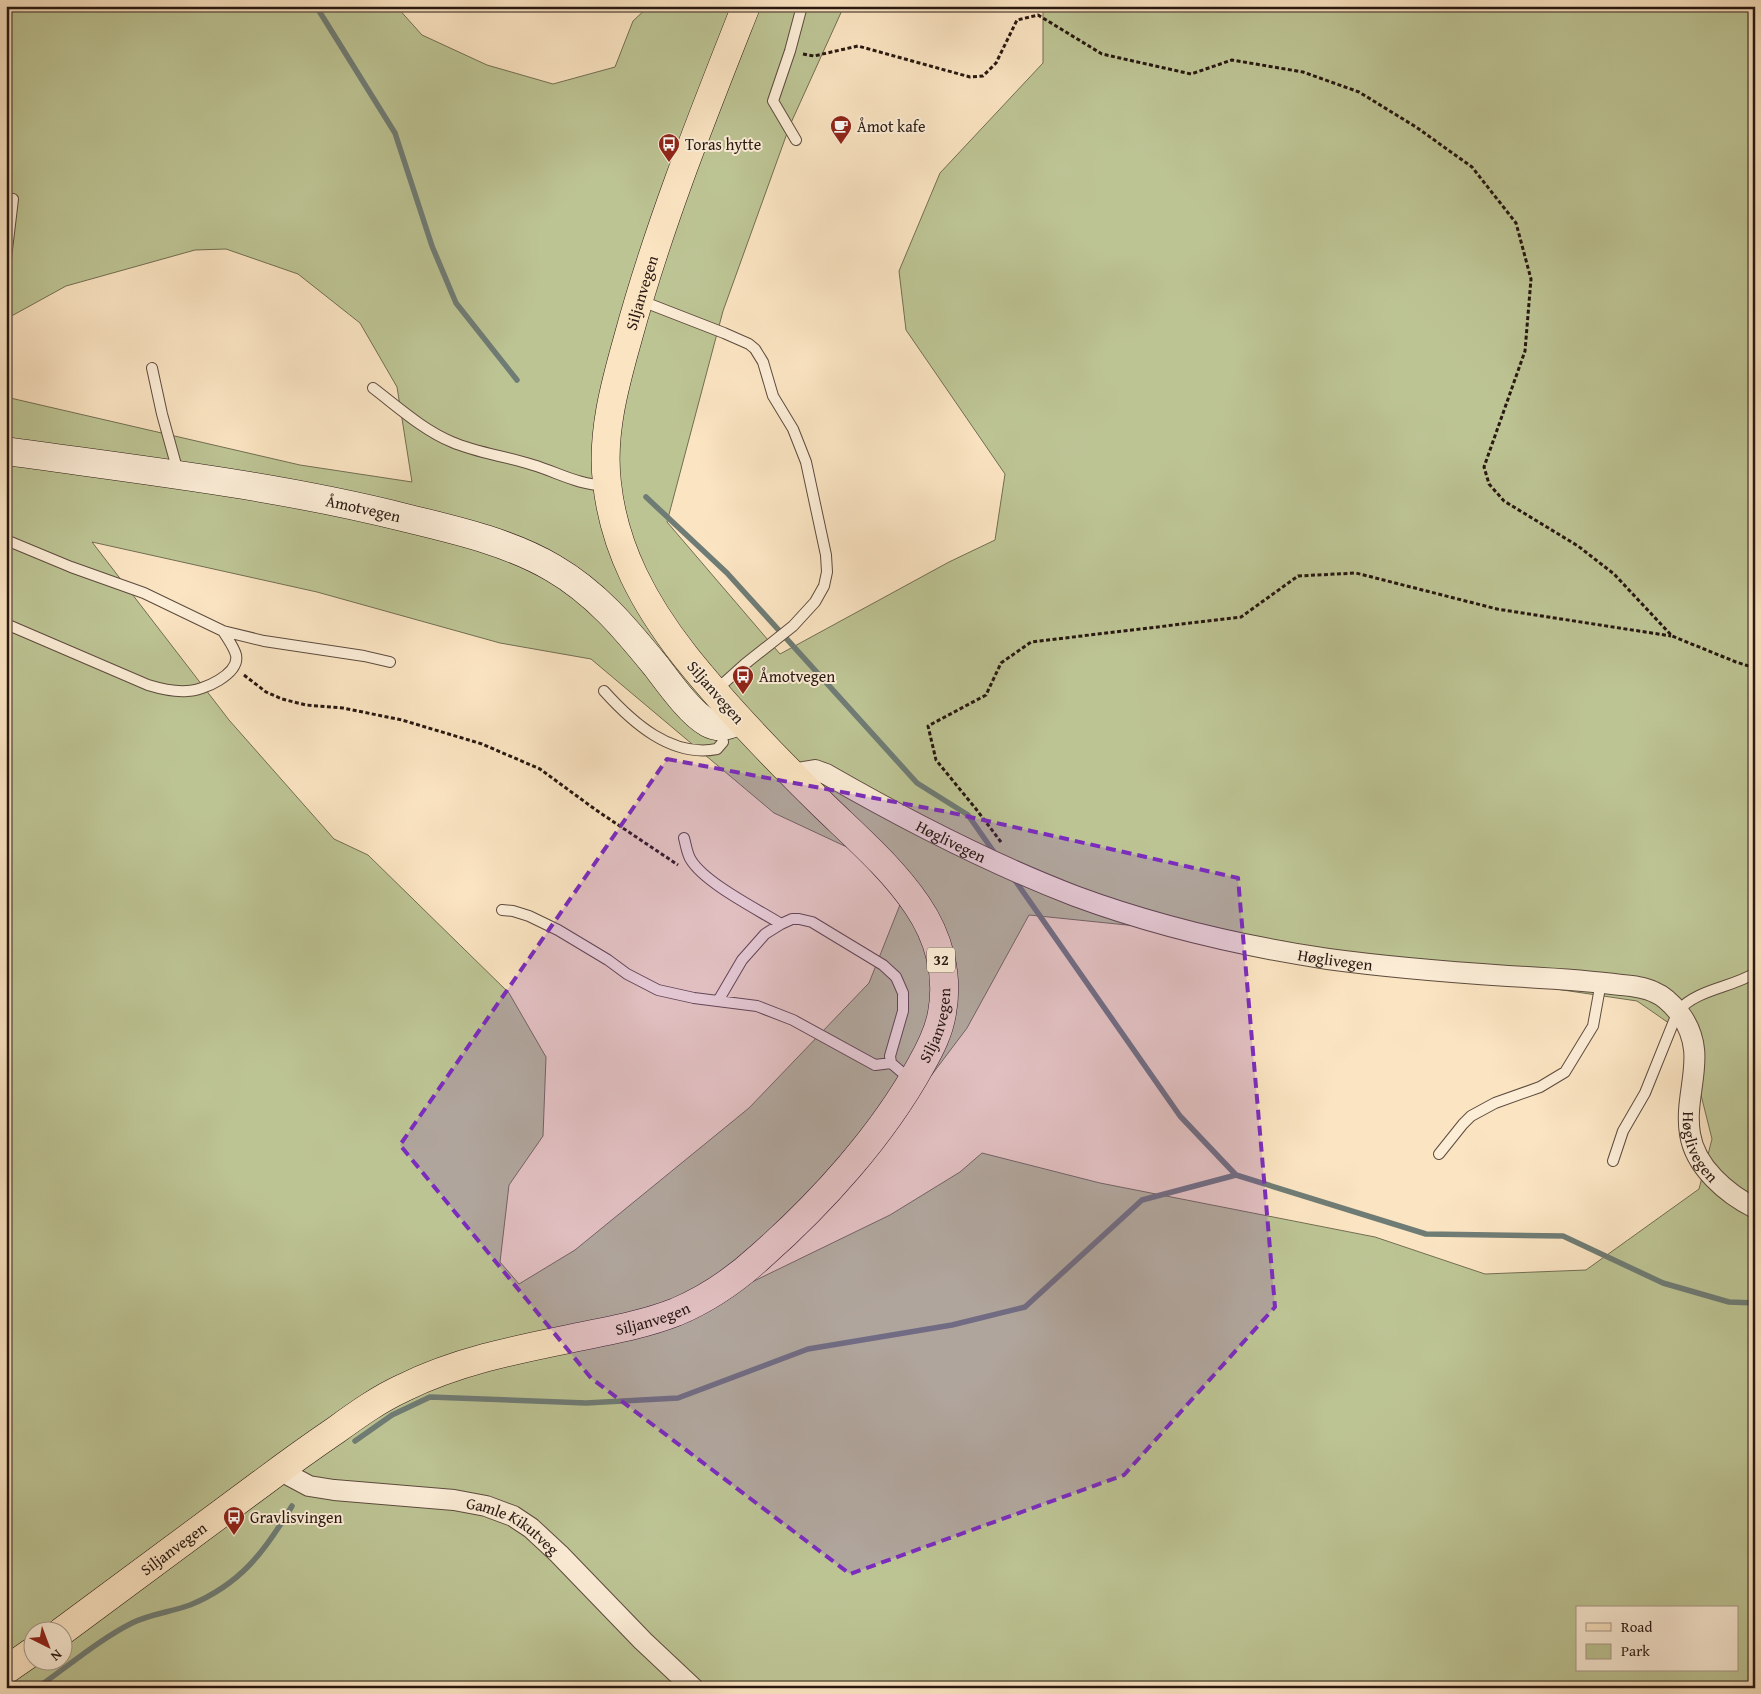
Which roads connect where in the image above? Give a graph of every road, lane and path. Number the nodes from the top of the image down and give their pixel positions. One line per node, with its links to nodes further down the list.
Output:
1 (746, 6): 7 (main road, Siljanvegen / 32)
2 (802, 6): 3 (lane)
3 (790, 51): 4 (lane); 16 (path)
4 (796, 140)
5 (13, 199): 6 (lane)
6 (6, 258)
7 (638, 300): 12 (main road, Siljanvegen / 32); 21 (lane)
8 (152, 368): 11 (lane)
9 (373, 388): 12 (lane)
10 (6, 451): 11 (main road, Åmotvegen)
11 (178, 476): 22 (main road, Åmotvegen)
12 (607, 485): 21 (main road, Siljanvegen / 32)
13 (6, 540): 15 (lane)
14 (6, 624): 18 (lane)
15 (223, 630): 17 (lane); 18 (lane)
16 (1672, 636): 19 (path); 25 (path)
17 (390, 662)
18 (233, 668): 26 (path)
19 (1755, 668)
20 (604, 692): 22 (lane)
21 (714, 692): 22 (main road, Siljanvegen / 32)
22 (729, 723): 23 (main road, Siljanvegen / 32)
23 (792, 774): 30 (street, Høglivegen); 34 (main road, Siljanvegen / 32)
24 (684, 838): 26 (lane)
25 (1002, 845)
26 (697, 869): 28 (lane)
27 (502, 910): 31 (lane)
28 (781, 924): 31 (lane); 33 (lane)
29 (1755, 973): 32 (lane)
30 (1601, 982): 32 (street, Høglivegen); 35 (lane)
31 (718, 1001): 33 (lane)
32 (1678, 1011): 36 (lane); 37 (street, Høglivegen)
33 (891, 1063): 34 (lane)
34 (912, 1081): 38 (main road, Siljanvegen / 32)
35 (1439, 1154)
36 (1613, 1161)
37 (1755, 1208)
38 (279, 1470): 39 (main road, Siljanvegen / 32); 42 (street, Gamle Kikutveg)
39 (72, 1624)
40 (22, 1659): 41 (main road)
41 (6, 1670)
42 (693, 1688)

